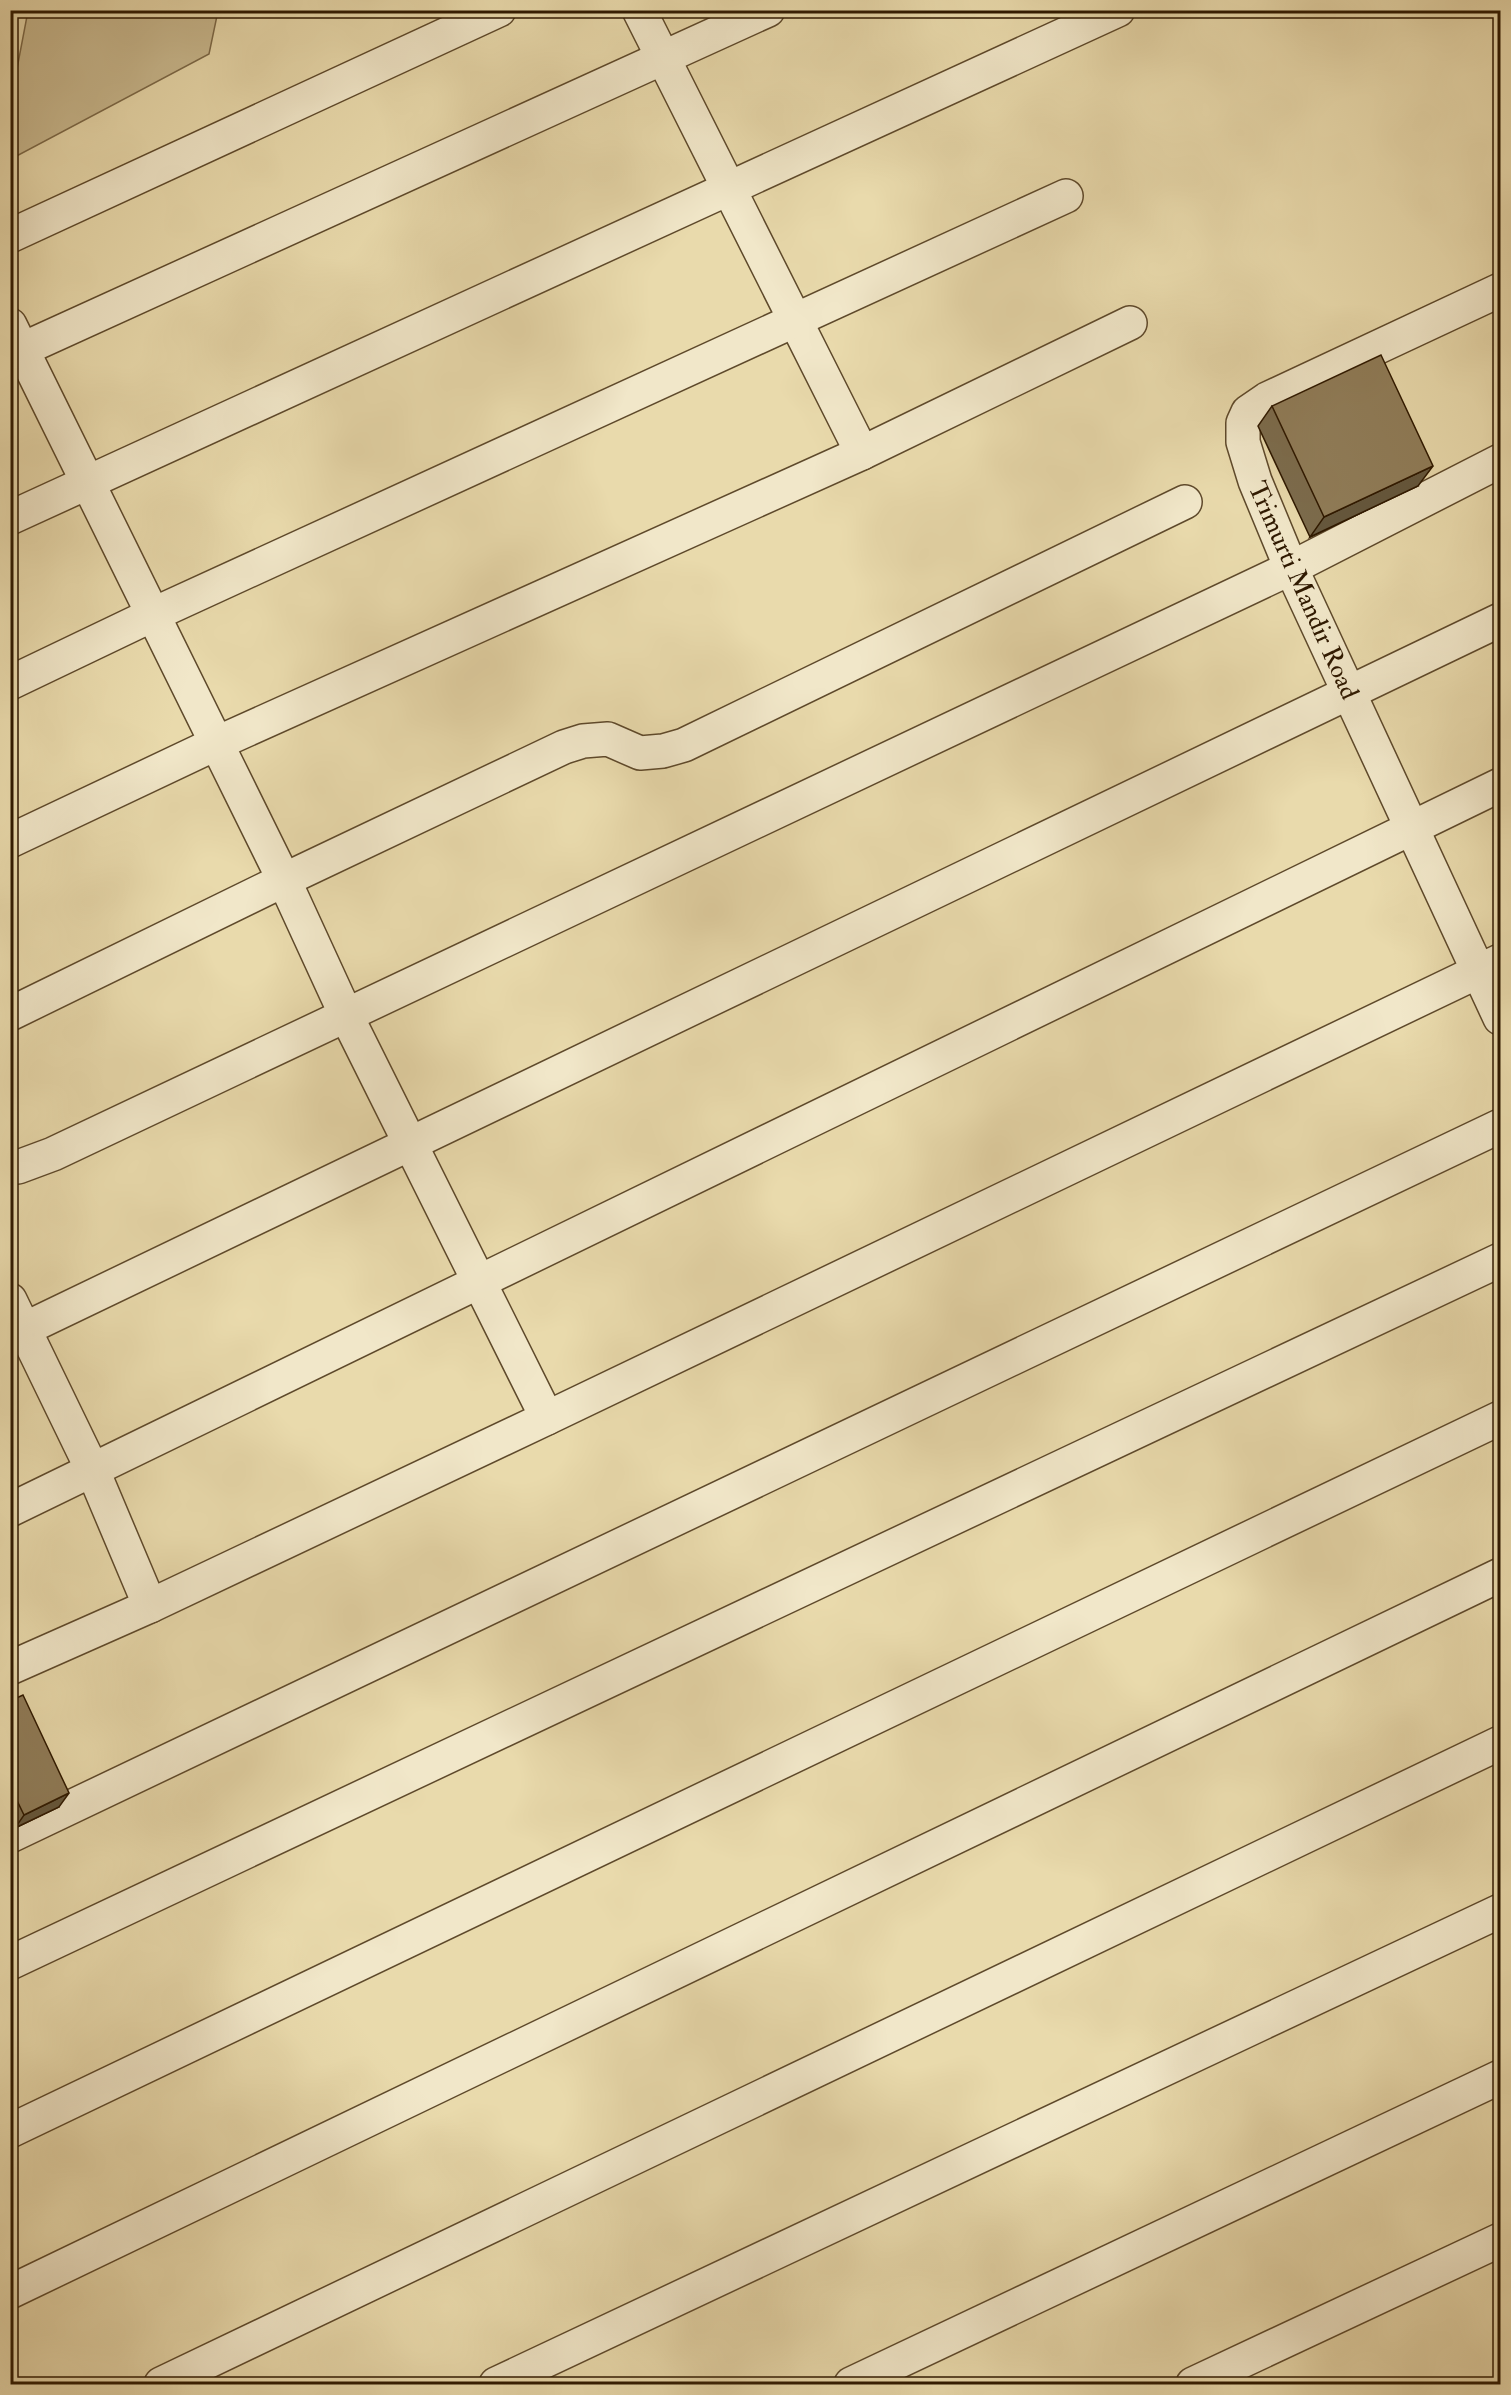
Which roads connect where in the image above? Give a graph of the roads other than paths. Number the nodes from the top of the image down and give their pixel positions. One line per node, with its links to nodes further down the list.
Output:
1 (499, 10): 8 (street)
2 (639, 10): 5 (street)
3 (768, 10): 5 (street)
4 (1118, 10): 6 (street)
5 (662, 58): 6 (street); 12 (street)
6 (728, 189): 10 (street); 15 (street)
7 (1066, 196): 10 (street)
8 (10, 236)
9 (1500, 290): 18 (street, Trimurti Mandir Road)
10 (794, 321): 13 (street); 19 (street)
11 (1130, 323): 13 (street)
12 (15, 343): 15 (street)
13 (862, 453): 23 (street)
14 (1500, 461): 18 (street)
15 (87, 483): 17 (street); 19 (street)
16 (1185, 502): 27 (street)
17 (10, 518)
18 (1291, 568): 22 (street, Trimurti Mandir Road); 30 (street)
19 (152, 615): 21 (street); 23 (street)
20 (1500, 620): 22 (street)
21 (10, 683)
22 (1349, 694): 25 (street, Trimurti Mandir Road); 33 (street)
23 (215, 744): 26 (street); 27 (street)
24 (1500, 784): 25 (street)
25 (1412, 828): 28 (street, Trimurti Mandir Road); 36 (street)
26 (10, 841)
27 (284, 880): 29 (street); 30 (street)
28 (1489, 967): 31 (street, Trimurti Mandir Road); 39 (street)
29 (10, 1014)
30 (346, 1015): 33 (street); 34 (street)
31 (1500, 1018)
32 (1500, 1126): 47 (street)
33 (411, 1143): 36 (street); 38 (street)
34 (10, 1167)
35 (1500, 1260): 49 (street)
36 (479, 1283): 39 (street); 41 (street)
37 (10, 1300): 38 (street)
38 (18, 1332): 41 (street)
39 (548, 1418): 44 (street)
40 (1500, 1418): 51 (street)
41 (93, 1471): 42 (street); 44 (street)
42 (10, 1510)
43 (1500, 1575): 53 (street)
44 (150, 1606): 45 (street)
45 (10, 1668)
46 (1500, 1743): 54 (street)
47 (10, 1836)
48 (1500, 1911): 55 (street)
49 (10, 1963)
50 (1500, 2077): 56 (street)
51 (10, 2131)
52 (1500, 2240): 57 (street)
53 (10, 2292)
54 (161, 2385)
55 (496, 2385)
56 (851, 2385)
57 (1192, 2385)

